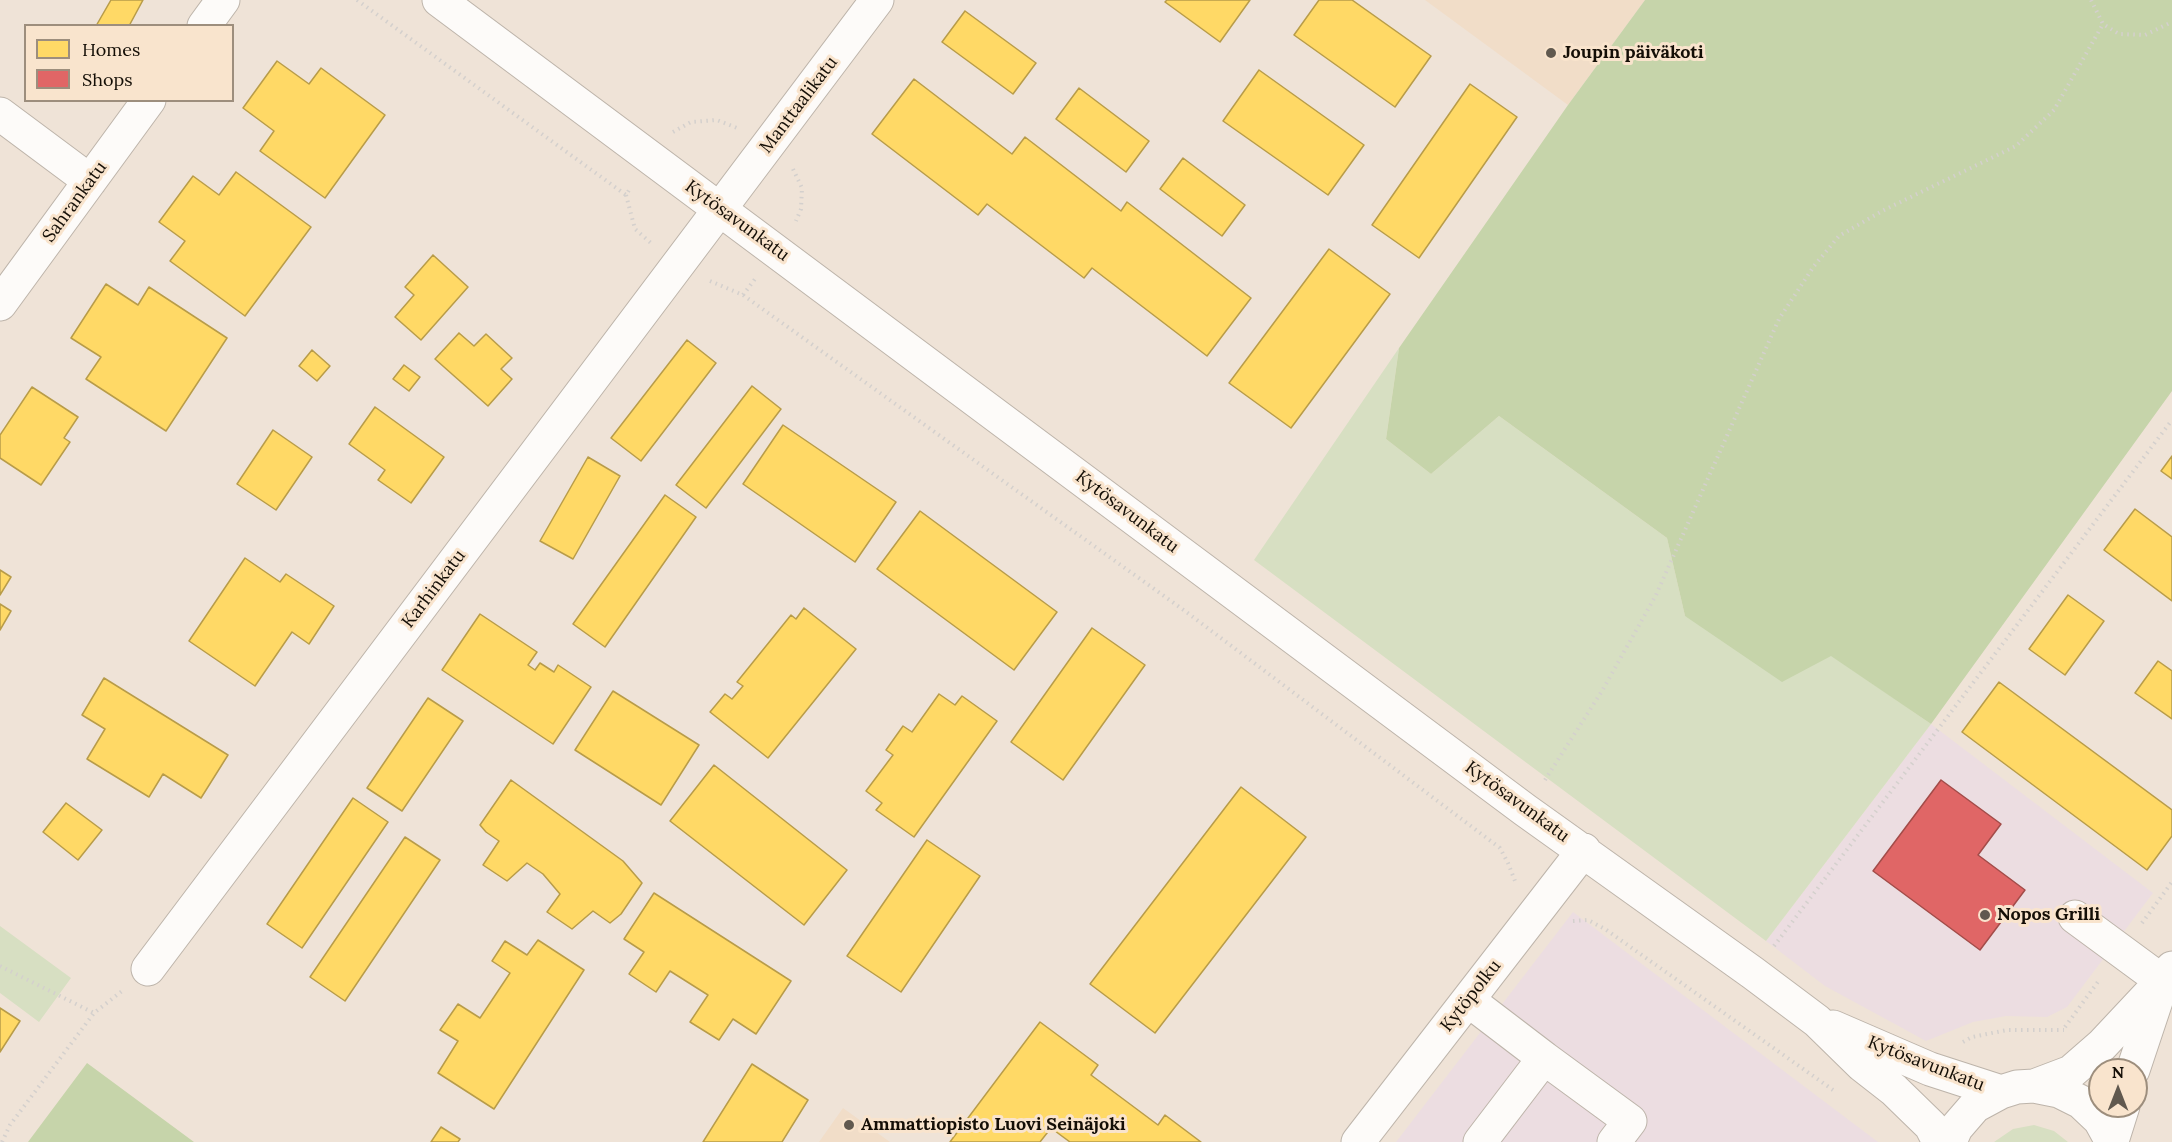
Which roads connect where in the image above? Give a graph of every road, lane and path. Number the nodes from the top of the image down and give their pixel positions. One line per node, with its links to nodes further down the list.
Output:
1 (223, 0): 7 (street)
2 (357, 0): 14 (path)
3 (438, 0): 12 (street, Kytösavunkatu)
4 (877, 0): 15 (street, Manttaalikatu)
5 (2091, 0): 8 (path)
6 (2172, 22): 8 (path)
7 (205, 24)
8 (2103, 24): 19 (path)
9 (148, 102): 13 (street, Sahrankatu)
10 (0, 114): 13 (street)
11 (740, 129): 12 (path)
12 (651, 158): 14 (path); 15 (street, Kytösavunkatu)
13 (90, 181): 17 (street, Sahrankatu)
14 (626, 195): 16 (path)
15 (720, 209): 16 (street, Karhinkatu); 19 (street, Kytösavunkatu)
16 (678, 263): 20 (path); 25 (street, Karhinkatu)
17 (0, 304)
18 (2172, 420): 26 (path)
19 (1525, 810): 20 (path); 21 (street, Kytösavunkatu)
20 (1500, 848): 22 (path)
21 (1584, 850): 22 (street, Kytöpolku); 26 (street, Kytösavunkatu)
22 (1540, 907): 28 (street, Kytöpolku); 29 (path)
23 (2075, 917): 27 (street)
24 (0, 966): 30 (path)
25 (148, 969): 30 (path)
26 (1753, 973): 29 (path); 31 (street, Kytösavunkatu)
27 (2167, 975): 33 (street); 34 (street)
28 (1468, 1000): 32 (street); 39 (street, Kytöpolku)
29 (1720, 1010): 35 (path)
30 (93, 1014): 38 (path)
31 (1817, 1021): 36 (street, Kytösavunkatu); 42 (street, Kytösavunkatu)
32 (1544, 1058): 40 (street); 41 (street)
33 (2137, 1058)
34 (2034, 1086): 36 (street); 44 (street)
35 (1835, 1091)
36 (2001, 1092): 43 (street)
37 (2119, 1118): 44 (street)
38 (2, 1142)
39 (1358, 1142)
40 (1480, 1142)
41 (1614, 1142)
42 (1938, 1142)
43 (1950, 1142)
44 (2112, 1142)

